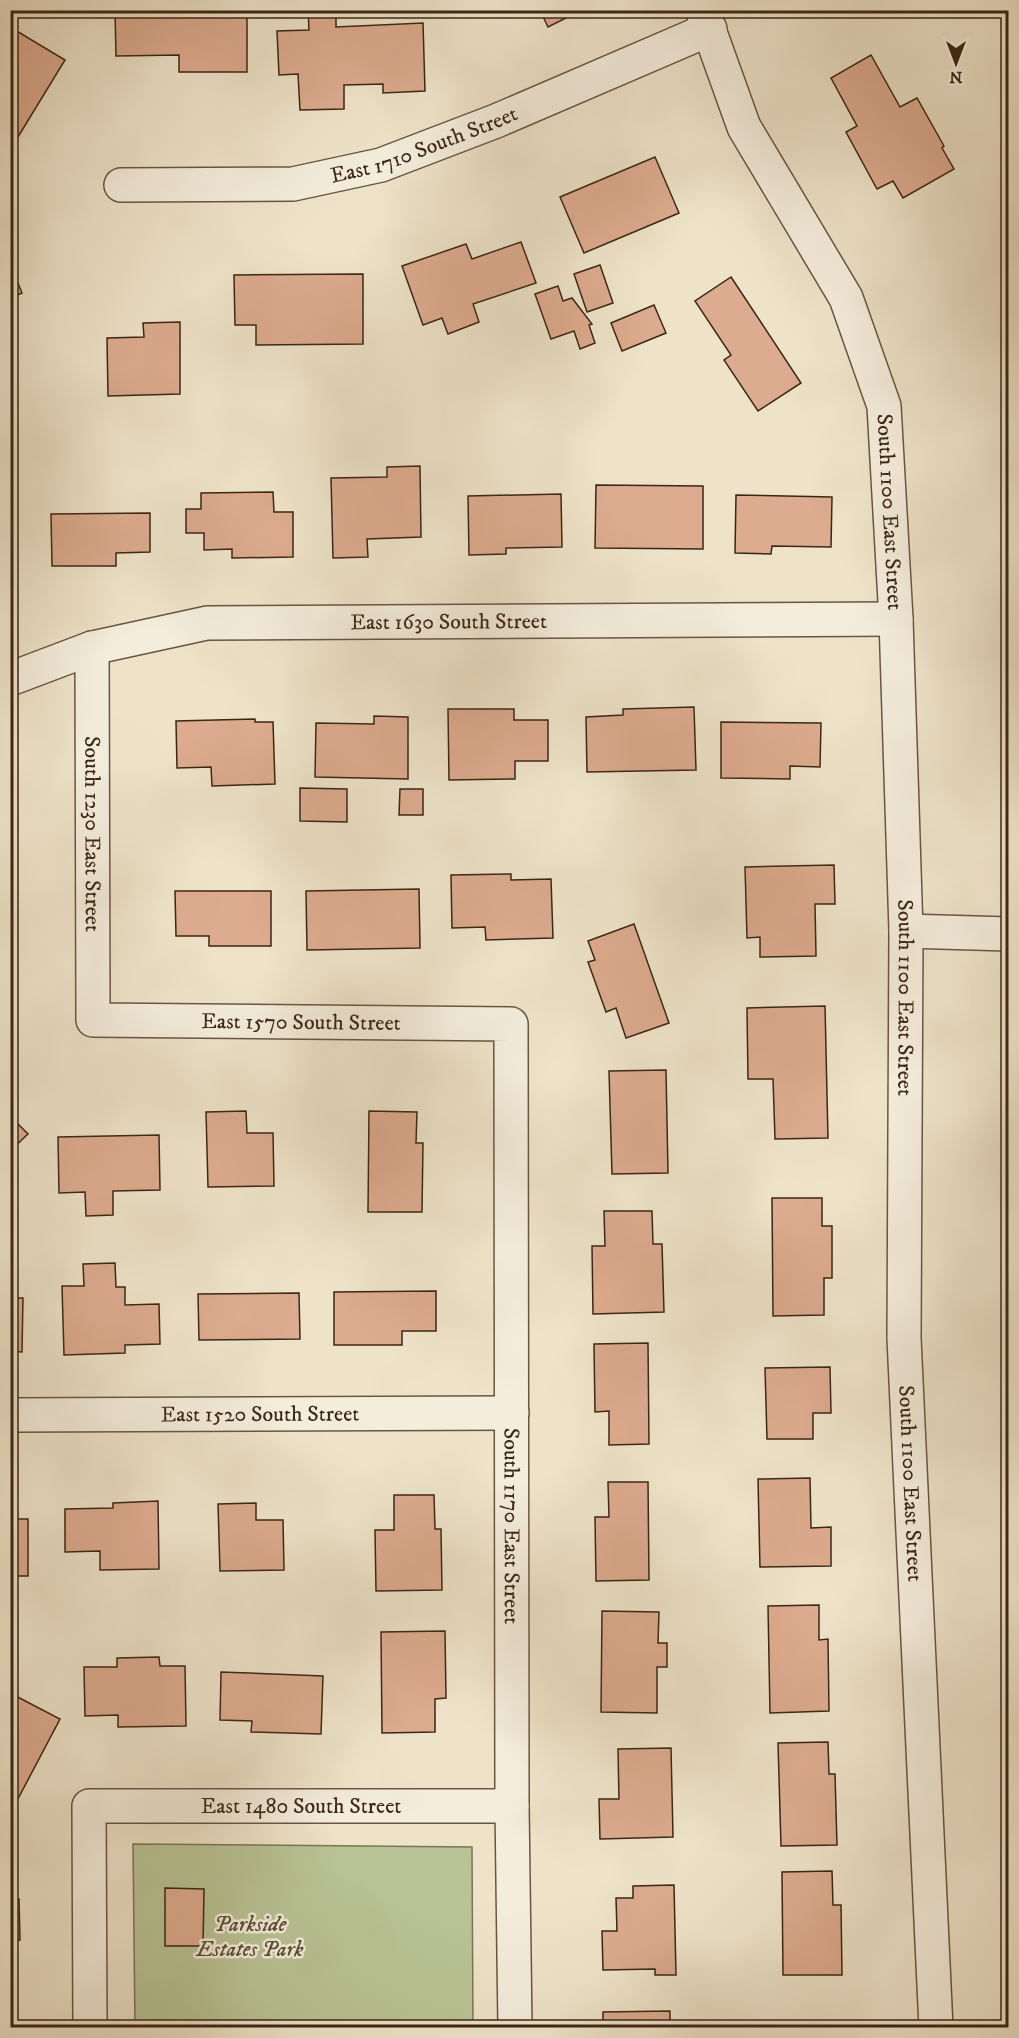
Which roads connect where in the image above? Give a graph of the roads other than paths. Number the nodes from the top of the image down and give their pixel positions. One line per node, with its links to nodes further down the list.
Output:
1 (706, 20): 2 (street, East 1710 South Street); 3 (street, South 1100 East Street)
2 (121, 185)
3 (896, 619): 4 (street, East 1630 South Street); 6 (street, South 1100 East Street)
4 (92, 648): 5 (street, East 1630 South Street); 8 (street, South 1230 East Street)
5 (10, 679)
6 (906, 931): 7 (street); 15 (street, South 1100 East Street)
7 (1008, 934)
8 (93, 1020): 9 (street, East 1570 South Street)
9 (511, 1024): 10 (street, South 1170 East Street)
10 (512, 1413): 11 (street, East 1520 South Street); 12 (street, South 1170 East Street)
11 (10, 1415)
12 (512, 1806): 13 (street, East 1480 South Street); 14 (street, South 1170 East Street)
13 (90, 2028)
14 (515, 2028)
15 (936, 2028)

